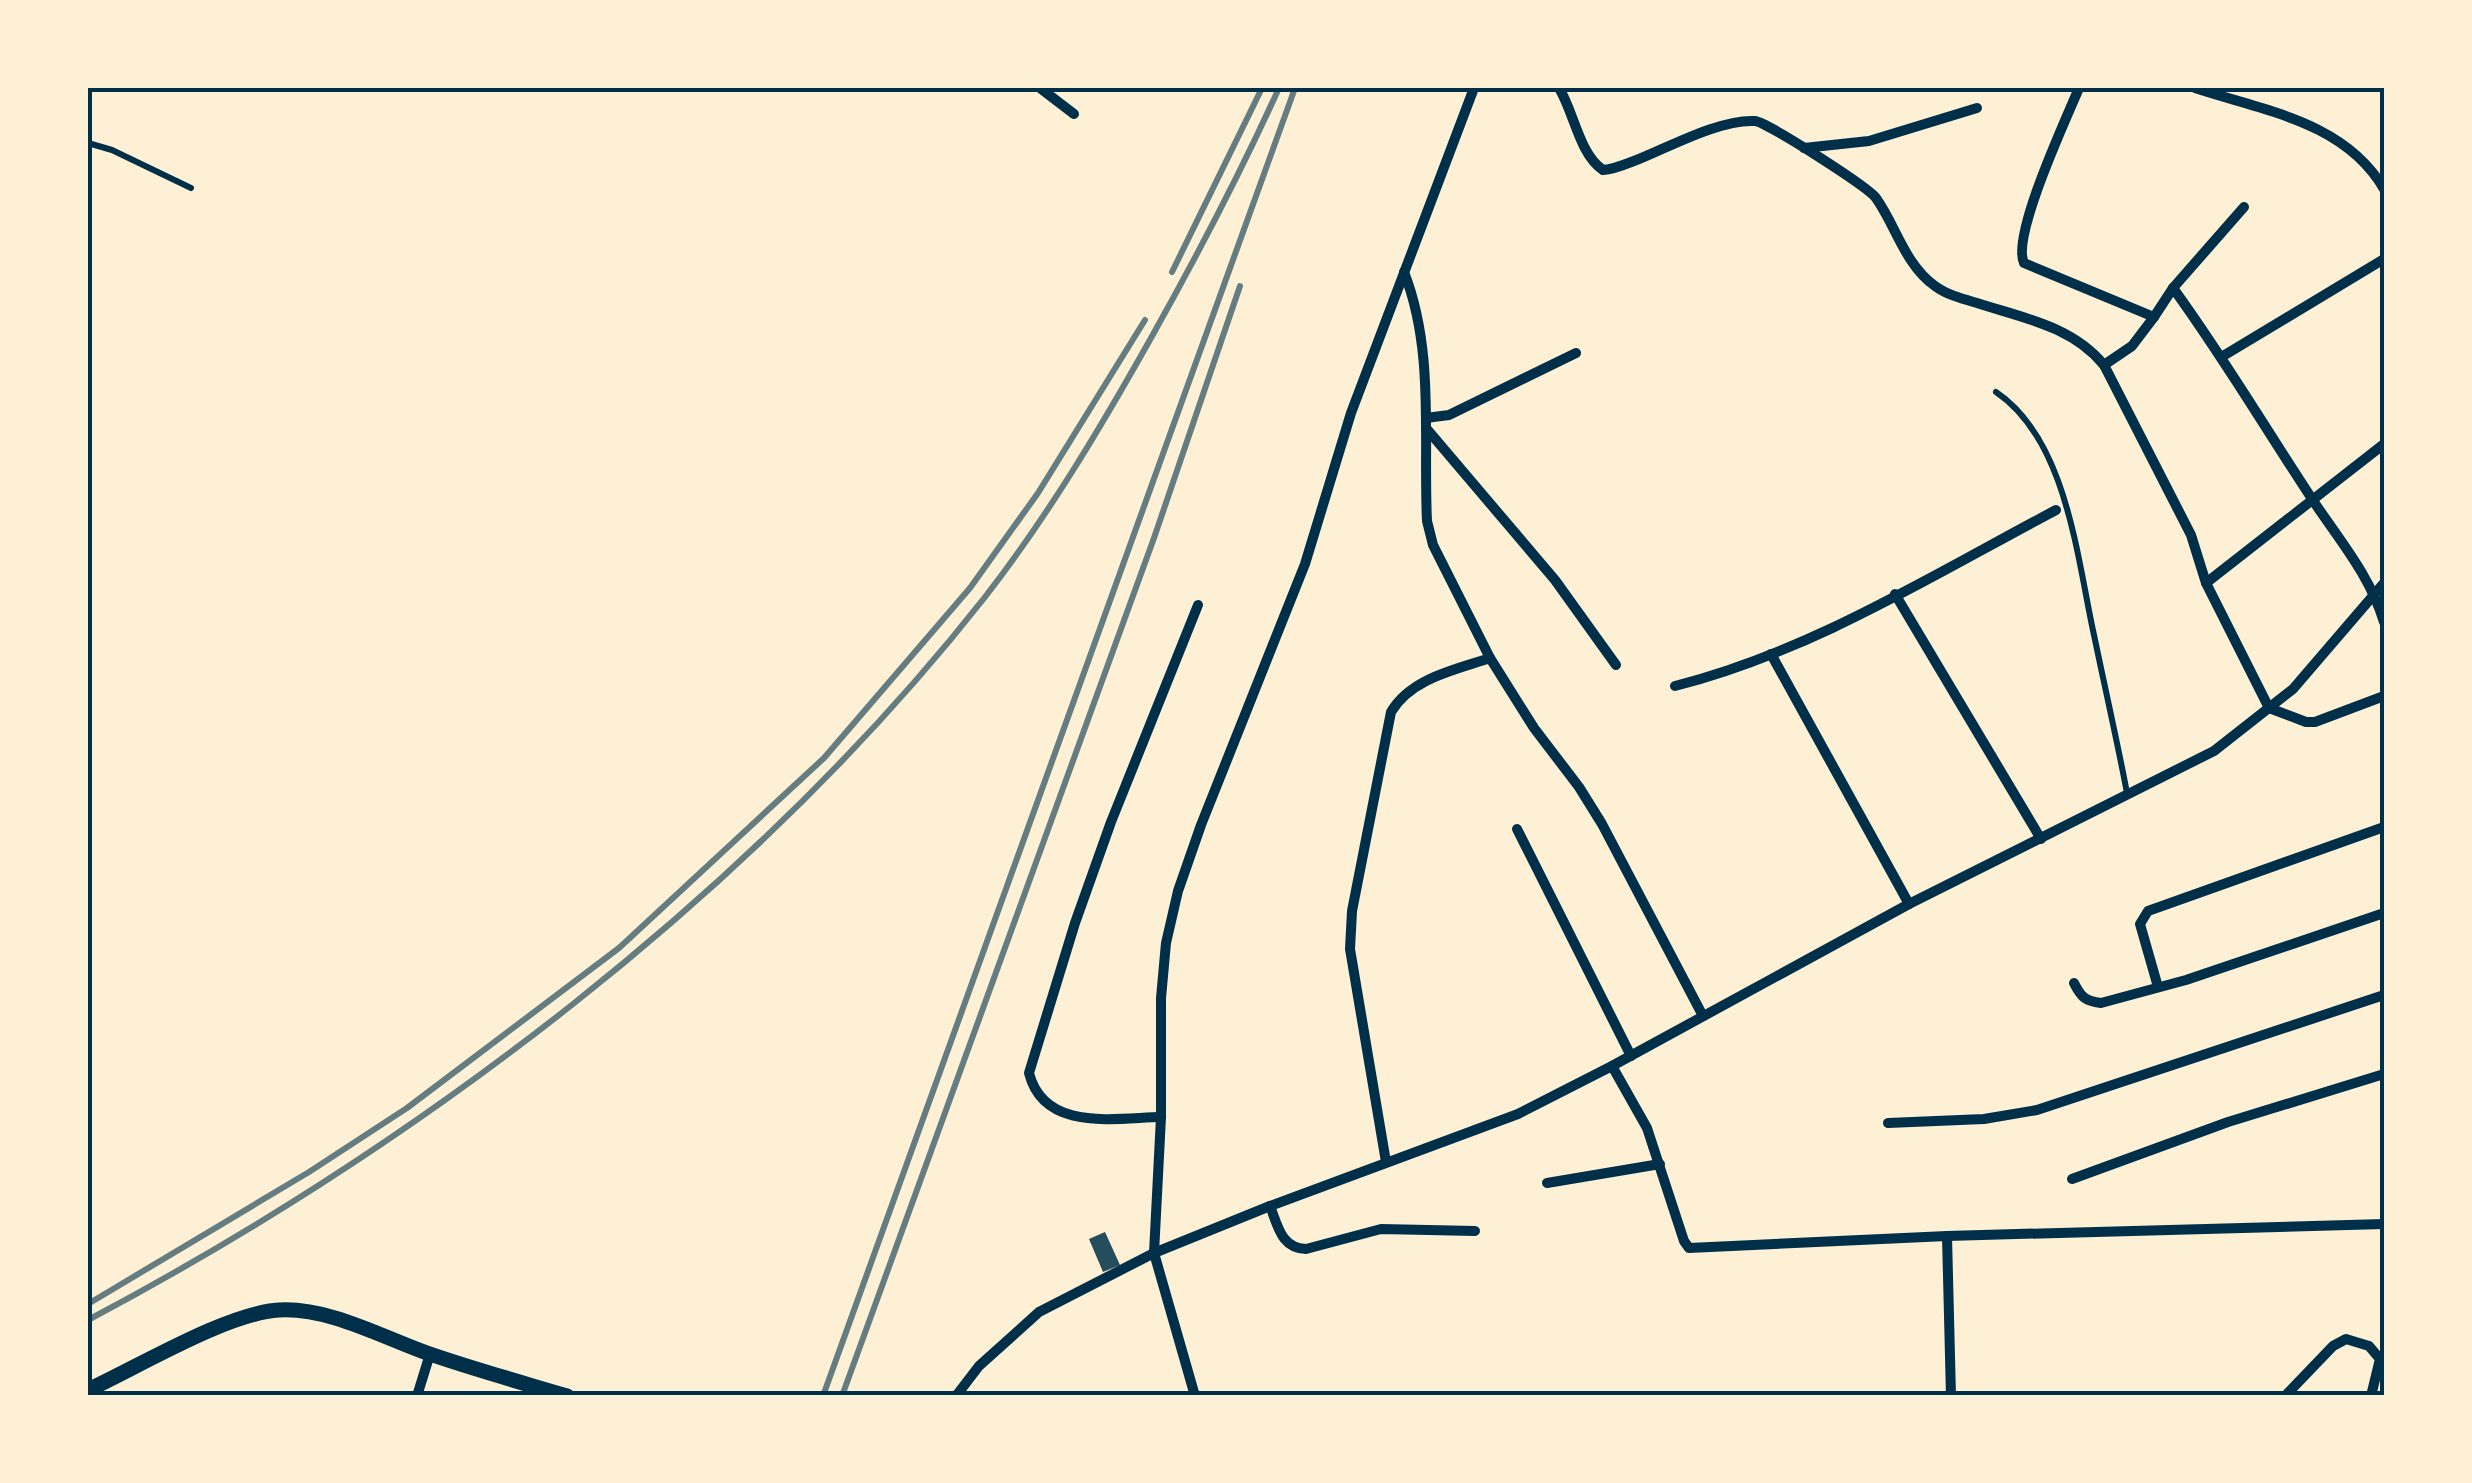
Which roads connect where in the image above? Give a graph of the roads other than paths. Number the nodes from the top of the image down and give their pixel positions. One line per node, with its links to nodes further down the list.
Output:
1 (1040, 88): 7 (street)
2 (1474, 88): 14 (street)
3 (1559, 88): 9 (street)
4 (2079, 88): 16 (street)
5 (2196, 88): 11 (street)
6 (1978, 108): 9 (street)
7 (1074, 114)
8 (88, 143): 10 (lane)
9 (1804, 148): 19 (street)
10 (192, 188)
11 (2384, 189)
12 (2244, 207): 15 (street)
13 (2384, 260): 18 (street)
14 (1404, 272): 21 (street); 49 (street)
15 (2173, 288): 16 (street); 18 (street)
16 (2154, 317): 19 (street)
17 (1576, 353): 21 (street)
18 (2222, 356): 23 (street)
19 (2104, 366): 25 (street)
20 (1996, 392): 36 (lane)
21 (1426, 423): 31 (street); 32 (street)
22 (2384, 444): 23 (street)
23 (2313, 501): 25 (street); 26 (street)
24 (2056, 510): 27 (street)
25 (2206, 583): 35 (street)
26 (2380, 587): 29 (street); 35 (street)
27 (1895, 594): 30 (street); 39 (street)
28 (1198, 606): 49 (street)
29 (2384, 622)
30 (1771, 654): 33 (street); 40 (street)
31 (1490, 658): 45 (street); 51 (street)
32 (1616, 665)
33 (1674, 686)
34 (2384, 696): 35 (street)
35 (2269, 708): 36 (street)
36 (2128, 795): 39 (street)
37 (2384, 827): 43 (street)
38 (1517, 830): 46 (street)
39 (2041, 839): 40 (street)
40 (1909, 904): 45 (street)
41 (2384, 913): 43 (street)
42 (2074, 983): 43 (street)
43 (2158, 987)
44 (2384, 996): 50 (street)
45 (1703, 1016): 46 (street)
46 (1631, 1056): 47 (street)
47 (1612, 1066): 51 (street); 52 (street)
48 (2384, 1074): 53 (street)
49 (1162, 1118): 59 (street)
50 (1888, 1123)
51 (1386, 1162): 55 (street)
52 (1660, 1164): 54 (street); 58 (street)
53 (2072, 1179)
54 (1547, 1182)
55 (1270, 1206): 57 (street); 59 (street)
56 (2384, 1224): 58 (street)
57 (1475, 1231)
58 (1947, 1236): 66 (street)
59 (1154, 1254): 64 (street); 65 (street)
60 (430, 1354): 61 (street); 62 (street); 63 (street)
61 (88, 1390)
62 (417, 1396)
63 (567, 1396)
64 (956, 1396)
65 (1195, 1396)
66 (1951, 1396)
67 (2285, 1396): 68 (street)
68 (2370, 1396)

